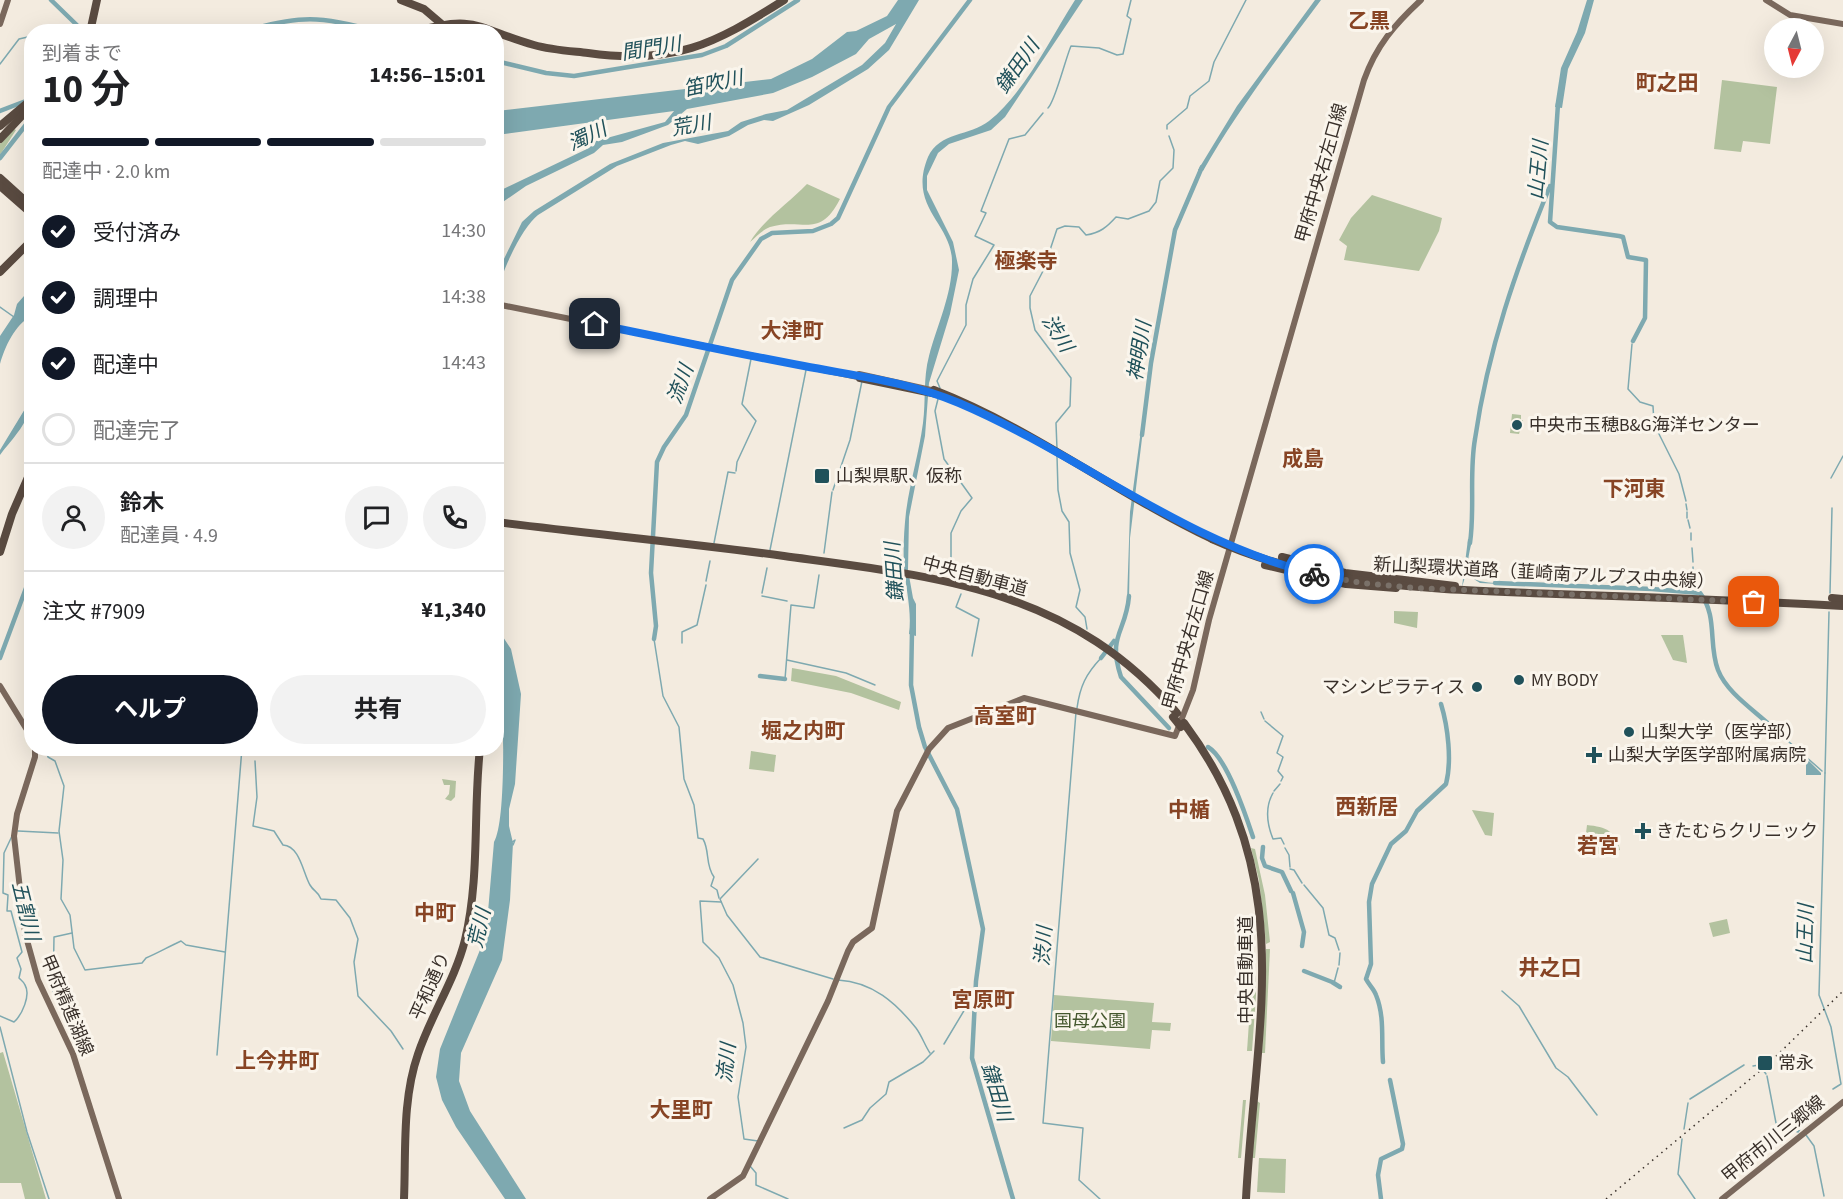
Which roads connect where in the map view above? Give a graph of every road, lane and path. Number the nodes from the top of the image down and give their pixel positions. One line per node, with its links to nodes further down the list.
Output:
1 (8, 0): 7 (main road)
2 (97, 0): 8 (highway)
3 (401, 0): 9 (highway)
4 (784, 0): 13 (highway)
5 (1421, 0): 49 (main road, 甲府中央右左口線)
6 (1766, 0): 10 (main road)
7 (0, 24)
8 (91, 24)
9 (441, 24)
10 (1843, 24)
11 (504, 35): 13 (highway)
12 (504, 35): 13 (highway)
13 (508, 36)
14 (24, 107): 17 (highway)
15 (24, 108): 17 (highway)
16 (24, 111): 18 (highway)
17 (0, 126)
18 (0, 139)
19 (0, 180): 21 (highway)
20 (0, 186): 22 (highway)
21 (24, 201)
22 (24, 207)
23 (24, 248): 24 (highway)
24 (0, 272)
25 (504, 304): 26 (main road)
26 (709, 345): 27 (main road); 28 (main road)
27 (860, 378): 28 (highway, 新山梨環状道路（韮崎南アルプス中央線）)
28 (921, 389): 33 (highway, 新山梨環状道路（韮崎南アルプス中央線）)
29 (24, 478): 32 (highway)
30 (24, 486): 34 (highway)
31 (504, 525): 50 (highway, 中央自動車道, bridge)
32 (0, 535)
33 (1212, 539): 37 (highway, 新山梨環状道路（韮崎南アルプス中央線）, bridge); 38 (highway, 新山梨環状道路（韮崎南アルプス中央線）, bridge)
34 (1, 549)
35 (1282, 557): 37 (highway, bridge)
36 (1265, 565): 38 (highway, bridge)
37 (1456, 586): 40 (highway, 新山梨環状道路（韮崎南アルプス中央線）, bridge)
38 (1415, 588): 40 (highway, 新山梨環状道路（韮崎南アルプス中央線）, bridge)
39 (1832, 598): 40 (highway)
40 (1843, 604): 41 (highway)
41 (1809, 608)
42 (0, 686): 43 (main road)
43 (24, 725)
44 (35, 756): 47 (main road, 甲府精進湖線)
45 (480, 756): 48 (highway, 平和通り)
46 (1843, 1102): 51 (main road, 甲府市川三郷線)
47 (119, 1199)
48 (404, 1199)
49 (710, 1199)
50 (1244, 1199)
51 (1722, 1199)

